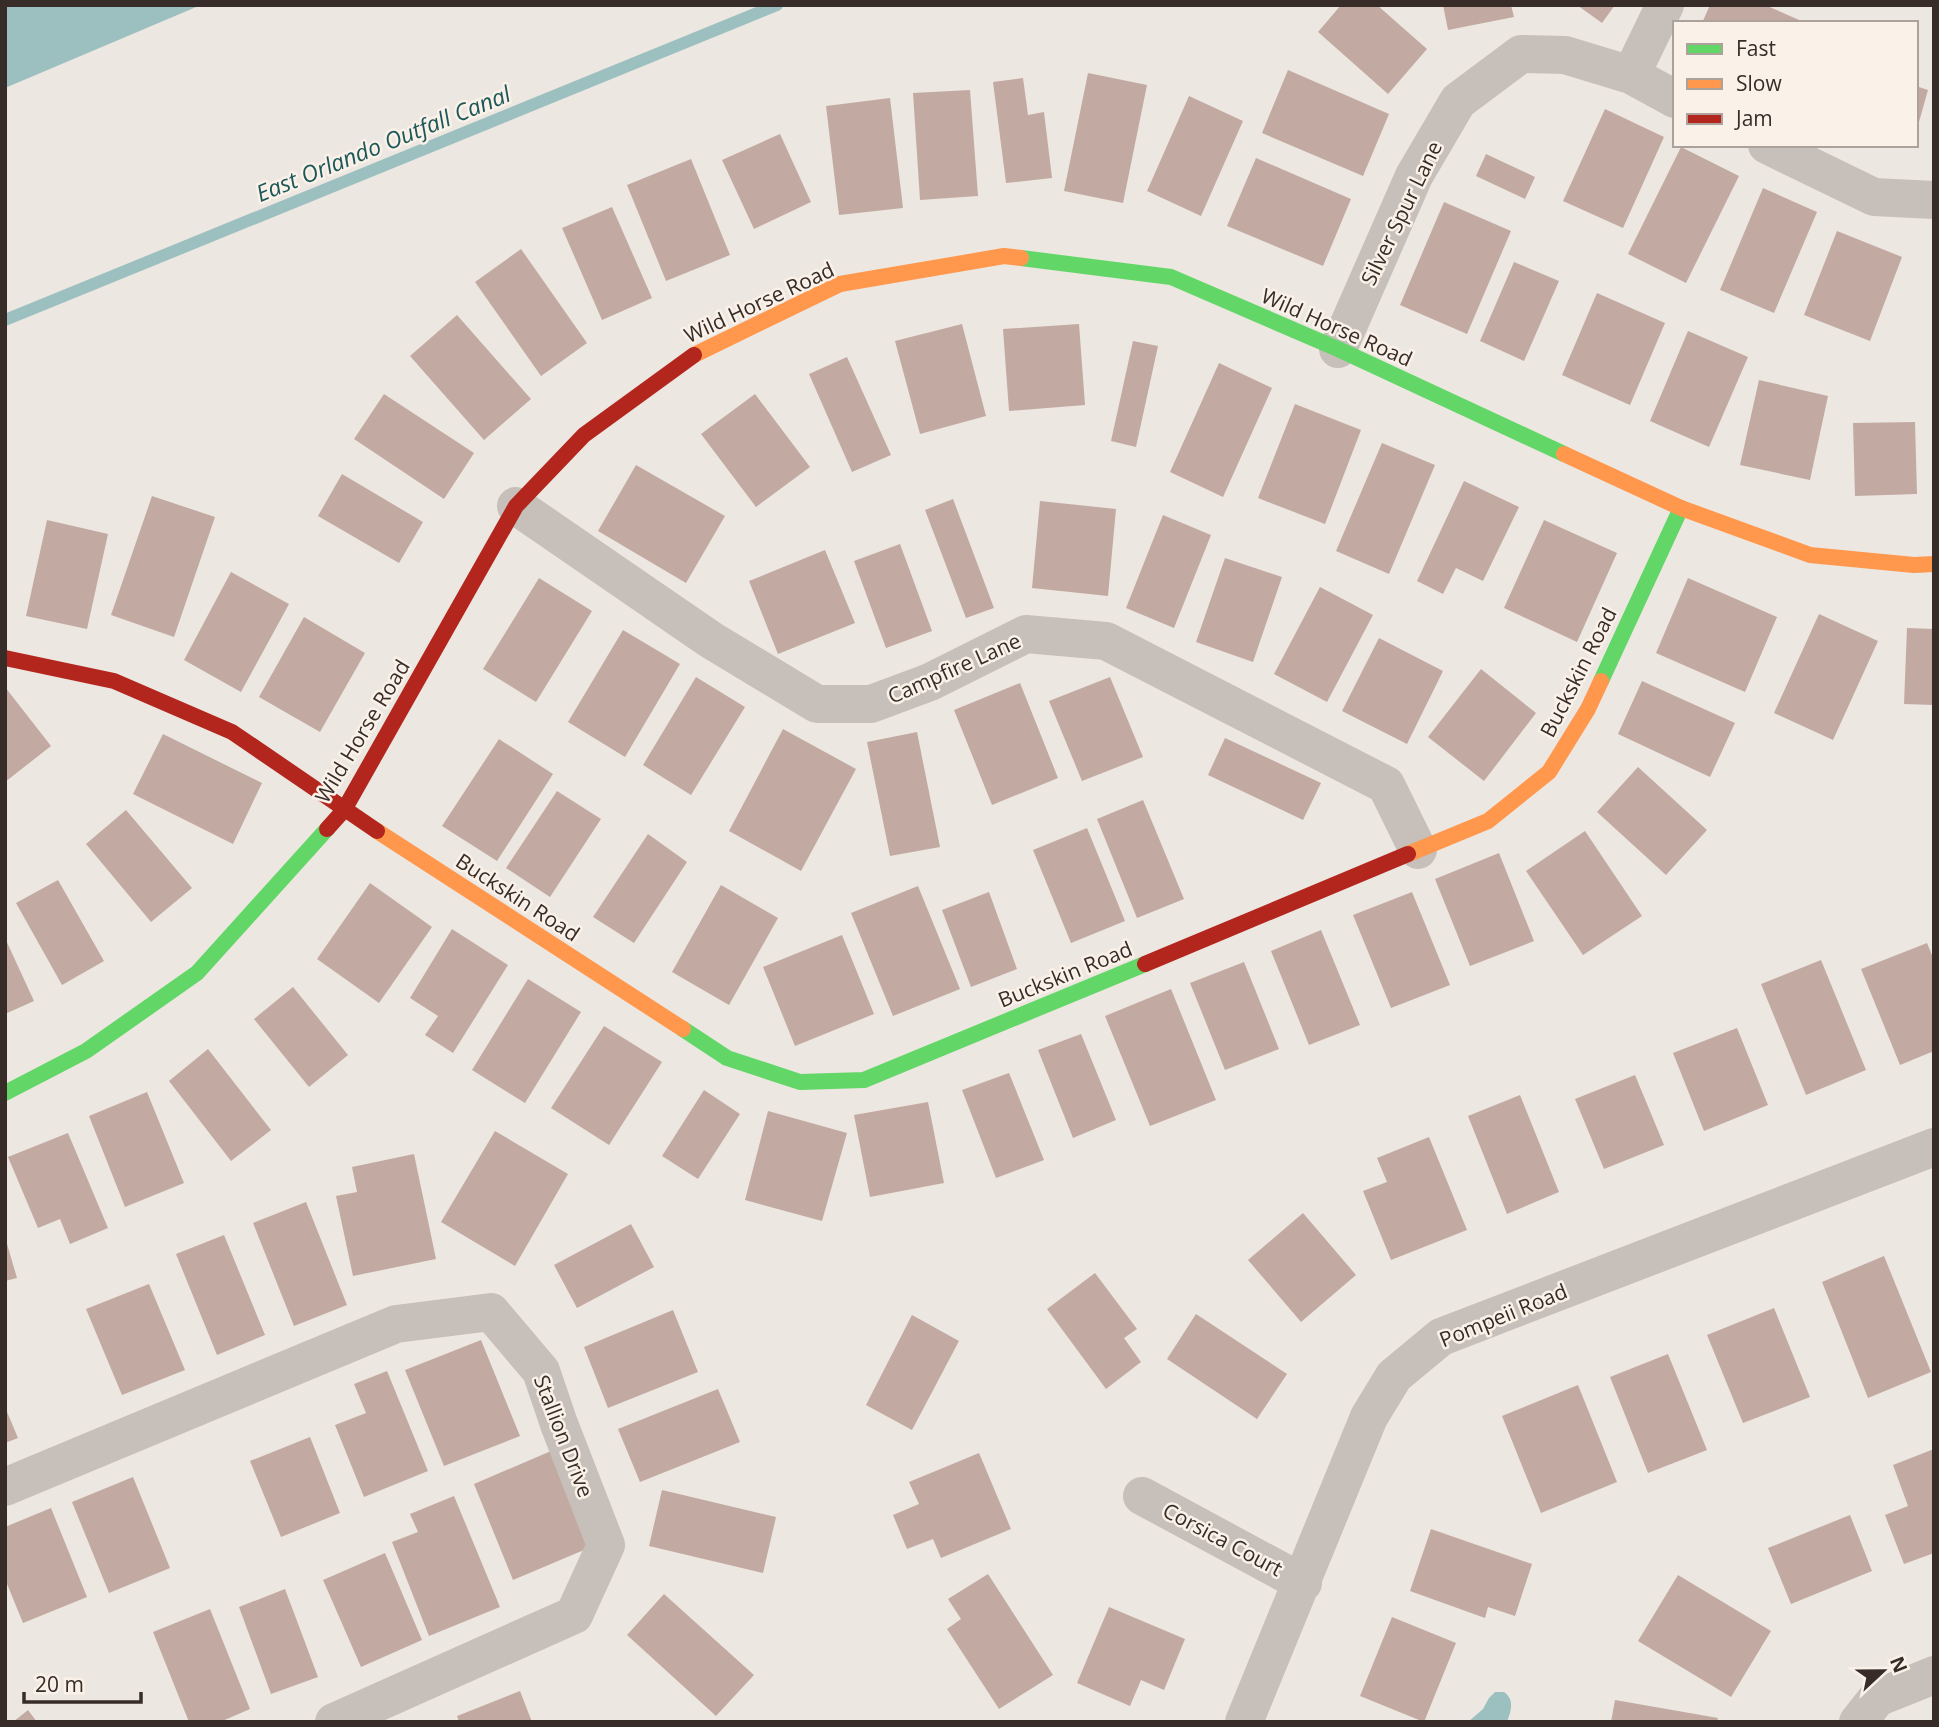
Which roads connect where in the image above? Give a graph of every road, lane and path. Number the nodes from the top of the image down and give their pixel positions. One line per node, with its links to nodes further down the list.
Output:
1 (1665, 5): 2 (street)
2 (1631, 75): 3 (street, Silver Spur Lane); 6 (street, Silver Spur Lane)
3 (1673, 98)
4 (1771, 147): 5 (street)
5 (1934, 200)
6 (1338, 349): 7 (street, Wild Horse Road); 8 (street, Wild Horse Road)
7 (516, 506): 11 (street, Wild Horse Road); 12 (street, Campfire Lane)
8 (1681, 508): 9 (street, Wild Horse Road); 12 (street, Buckskin Road)
9 (1934, 564)
10 (5, 658): 11 (street, Buckskin Road)
11 (344, 810): 12 (street, Buckskin Road); 13 (street, Wild Horse Road)
12 (1418, 850)
13 (5, 1094)
14 (1933, 1149): 17 (street, Pompeii Road)
15 (5, 1487): 19 (street, Stallion Drive)
16 (1142, 1496): 17 (street, Corsica Court)
17 (1303, 1583): 20 (street, Pompeii Road)
18 (1934, 1675): 21 (street)
19 (334, 1722)
20 (1244, 1722)
21 (1858, 1722)

